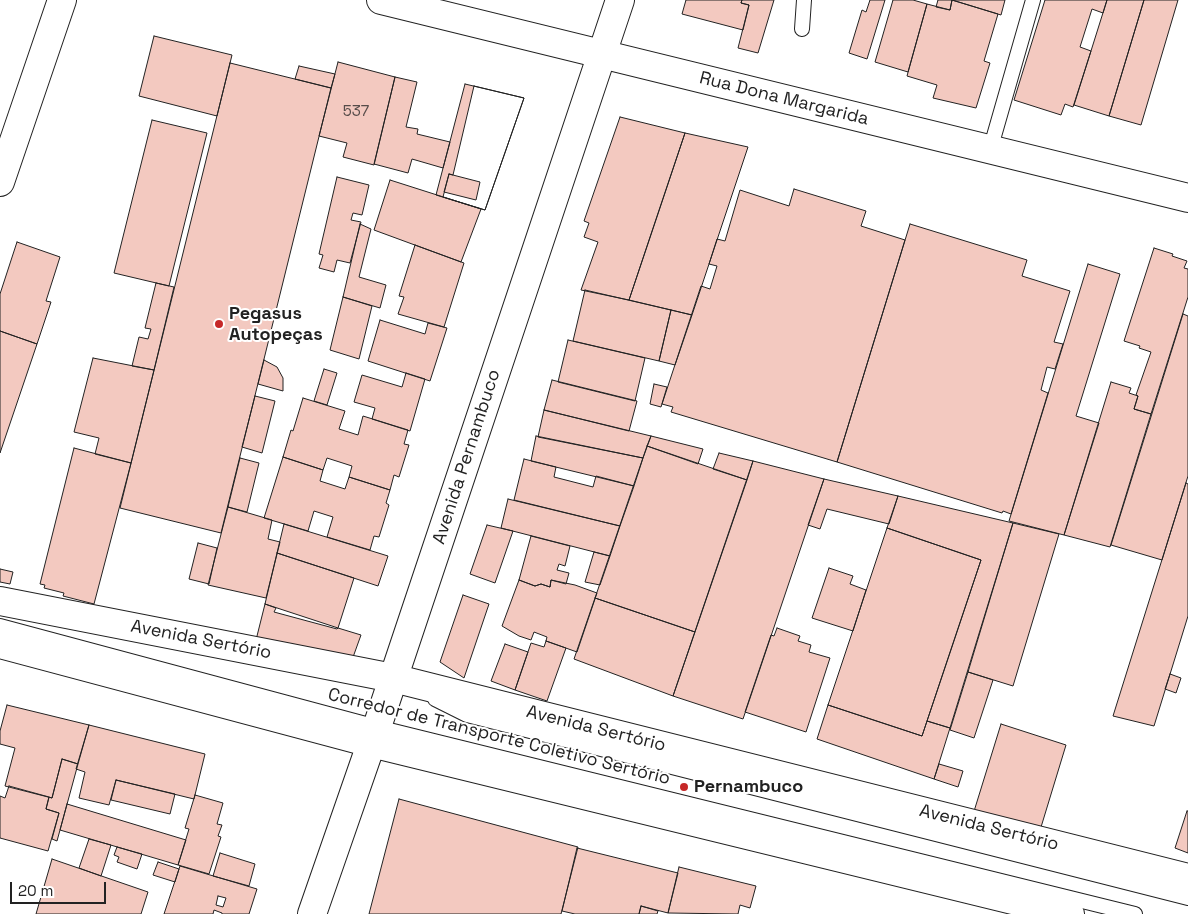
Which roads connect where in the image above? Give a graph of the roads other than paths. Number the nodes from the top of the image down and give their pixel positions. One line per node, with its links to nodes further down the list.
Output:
1 (62, 0): 9 (main road)
2 (381, 0): 7 (main road, Rua Dona Margarida)
3 (620, 0): 7 (main road, Avenida Pernambuco)
4 (804, 0): 6 (lane)
5 (1033, 0): 8 (lane)
6 (802, 28)
7 (601, 54): 8 (main road, Rua Dona Margarida); 14 (main road, Avenida Pernambuco)
8 (990, 150): 10 (main road, Rua Dona Margarida)
9 (0, 182)
10 (1188, 198)
11 (0, 601): 14 (main road, Avenida Sertório)
12 (0, 626): 15 (lane, Corredor de Transporte Coletivo Sertório)
13 (0, 644): 15 (main road)
14 (393, 678): 15 (main road, Avenida Pernambuco); 16 (main road, Avenida Sertório); 17 (lane, Corredor de Transporte Coletivo Sertório)
15 (374, 735): 18 (main road, Avenida Pernambuco); 19 (main road); 20 (lane, Corredor de Transporte Coletivo Sertório)
16 (1188, 878)
17 (1188, 898)
18 (312, 914)
19 (1070, 914)
20 (1135, 914)

